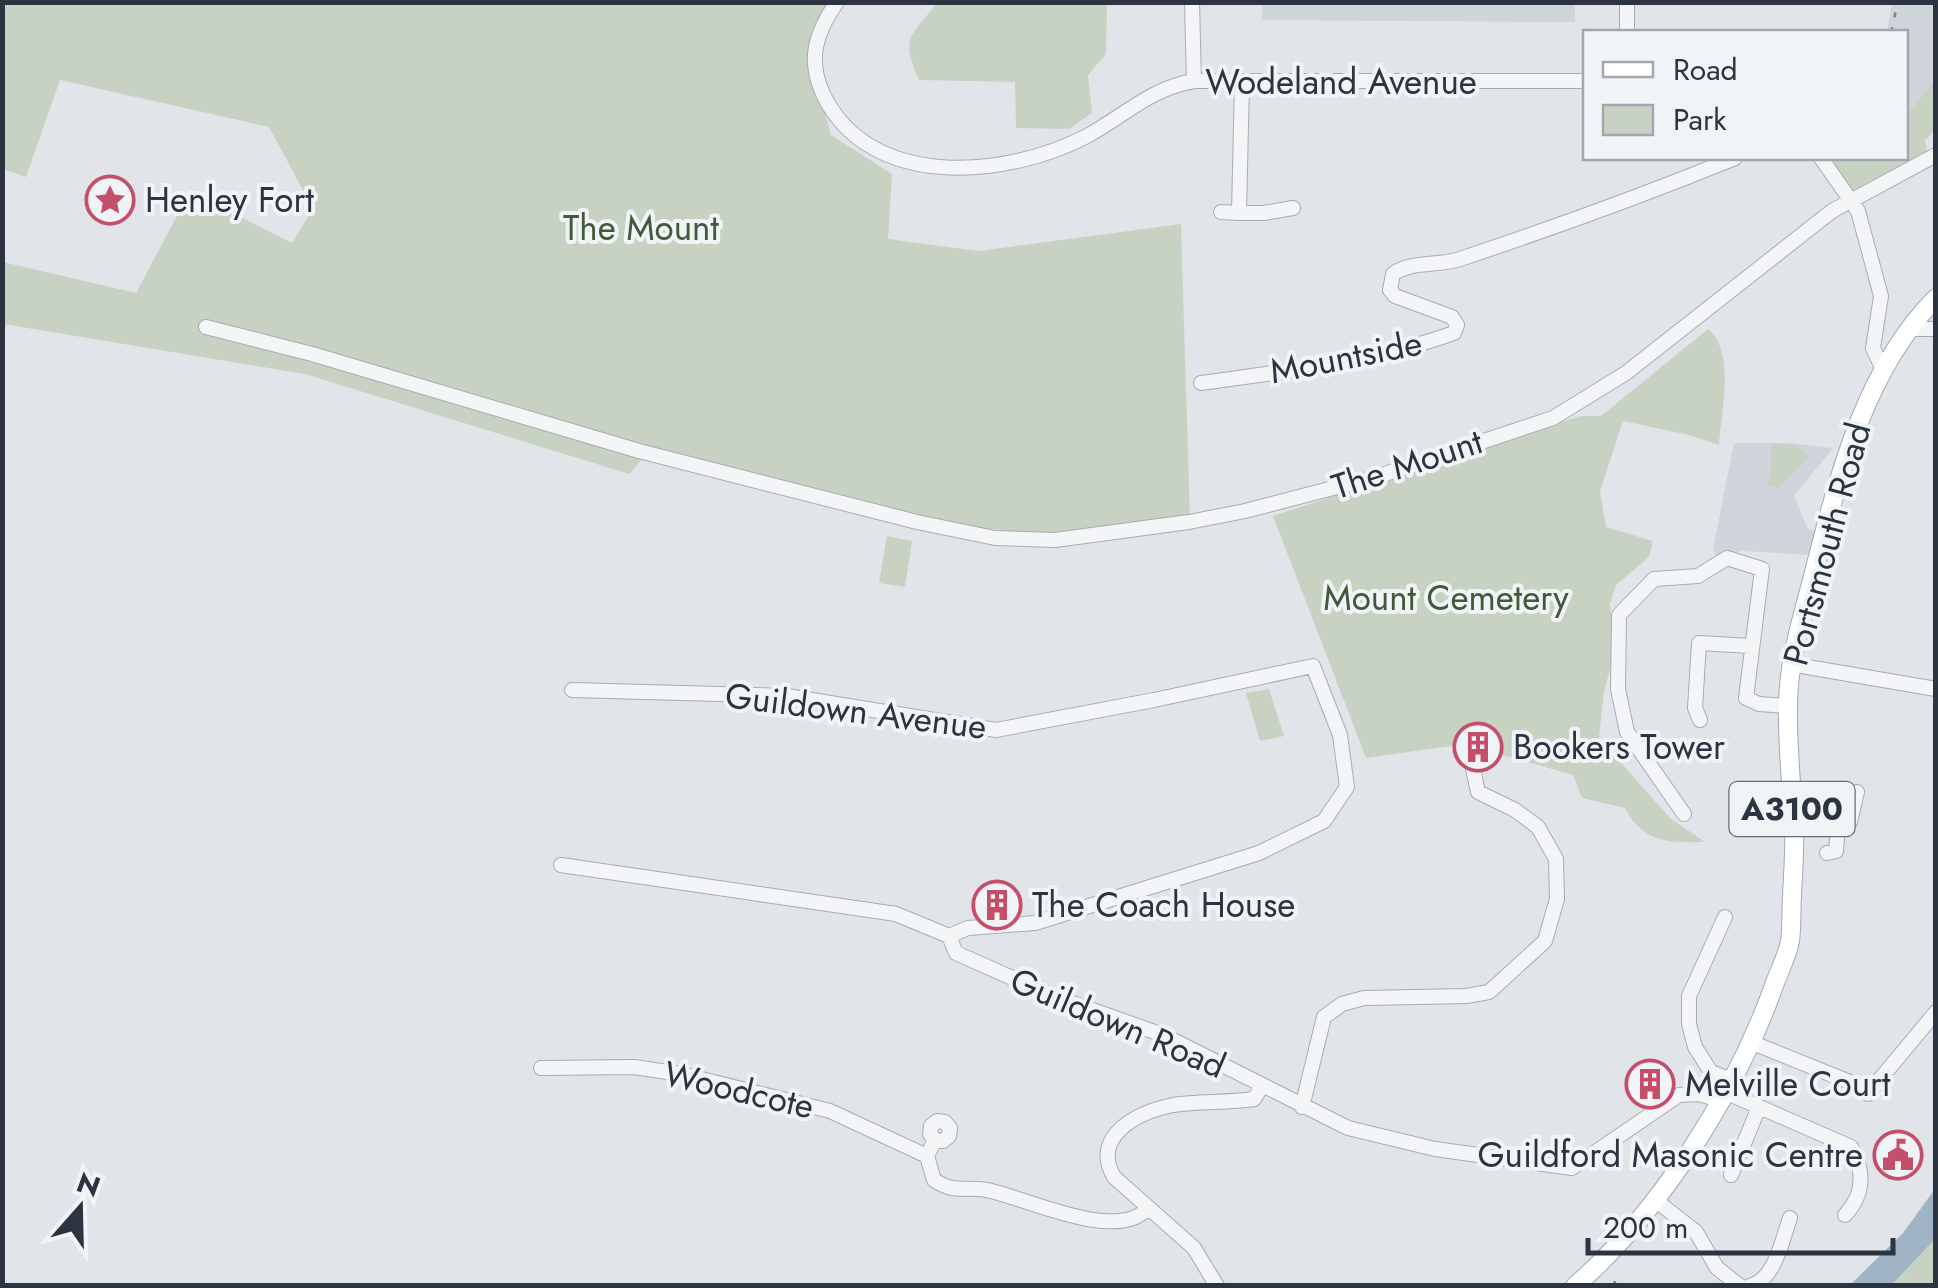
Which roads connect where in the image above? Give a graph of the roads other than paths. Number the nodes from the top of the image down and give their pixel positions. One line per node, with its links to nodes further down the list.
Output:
1 (837, 2): 5 (street, Wodeland Avenue)
2 (1192, 2): 5 (street)
3 (1627, 2): 4 (street)
4 (1628, 30)
5 (1194, 80): 6 (street, Wodeland Avenue)
6 (1242, 82): 7 (street, Wodeland Avenue); 14 (street)
7 (1583, 82)
8 (1936, 156): 11 (street, The Mount)
9 (1730, 160): 20 (street, Mountside)
10 (1823, 160): 11 (street)
11 (1849, 200): 16 (street, The Mount); 19 (street)
12 (1293, 208): 14 (street)
13 (1222, 212): 14 (street)
14 (1239, 212)
15 (1936, 298): 17 (main road, Portsmouth Road / A3100)
16 (206, 327)
17 (1910, 329): 18 (street); 19 (main road, Portsmouth Road / A3100)
18 (1936, 329)
19 (1883, 370): 22 (main road, Portsmouth Road / A3100)
20 (1201, 383)
21 (1750, 646): 25 (street); 26 (street); 29 (street)
22 (1790, 664): 23 (street); 25 (main road, Portsmouth Road / A3100)
23 (1935, 687)
24 (572, 690): 35 (street, Guildown Avenue)
25 (1788, 706): 31 (main road, Portsmouth Road / A3100)
26 (1700, 720)
27 (1470, 754): 41 (street)
28 (1857, 792): 30 (street)
29 (1684, 814)
30 (1838, 826): 31 (street); 32 (street)
31 (1794, 830): 37 (main road, Portsmouth Road / A3100)
32 (1828, 853)
33 (561, 865): 35 (street, Guildown Road)
34 (1725, 917): 40 (street)
35 (949, 936): 39 (street, Guildown Road)
36 (1936, 1012): 37 (street)
37 (1753, 1043): 40 (main road, Portsmouth Road / A3100)
38 (540, 1068): 44 (street, Woodcote)
39 (1262, 1086): 41 (street, Guildown Road); 47 (street)
40 (1726, 1091): 41 (street, Guildown Road); 42 (street); 46 (main road, Portsmouth Road / A3100)
41 (1302, 1107)
42 (1759, 1107): 45 (street); 48 (street)
43 (935, 1140): 44 (street)
44 (927, 1156): 47 (street)
45 (1731, 1174)
46 (1654, 1199): 51 (main road, Portsmouth Road / A3100); 52 (street)
47 (1147, 1209): 50 (street)
48 (1844, 1216)
49 (1790, 1218): 53 (street)
50 (1217, 1286)
51 (1575, 1286)
52 (1740, 1286)
53 (1749, 1286)

